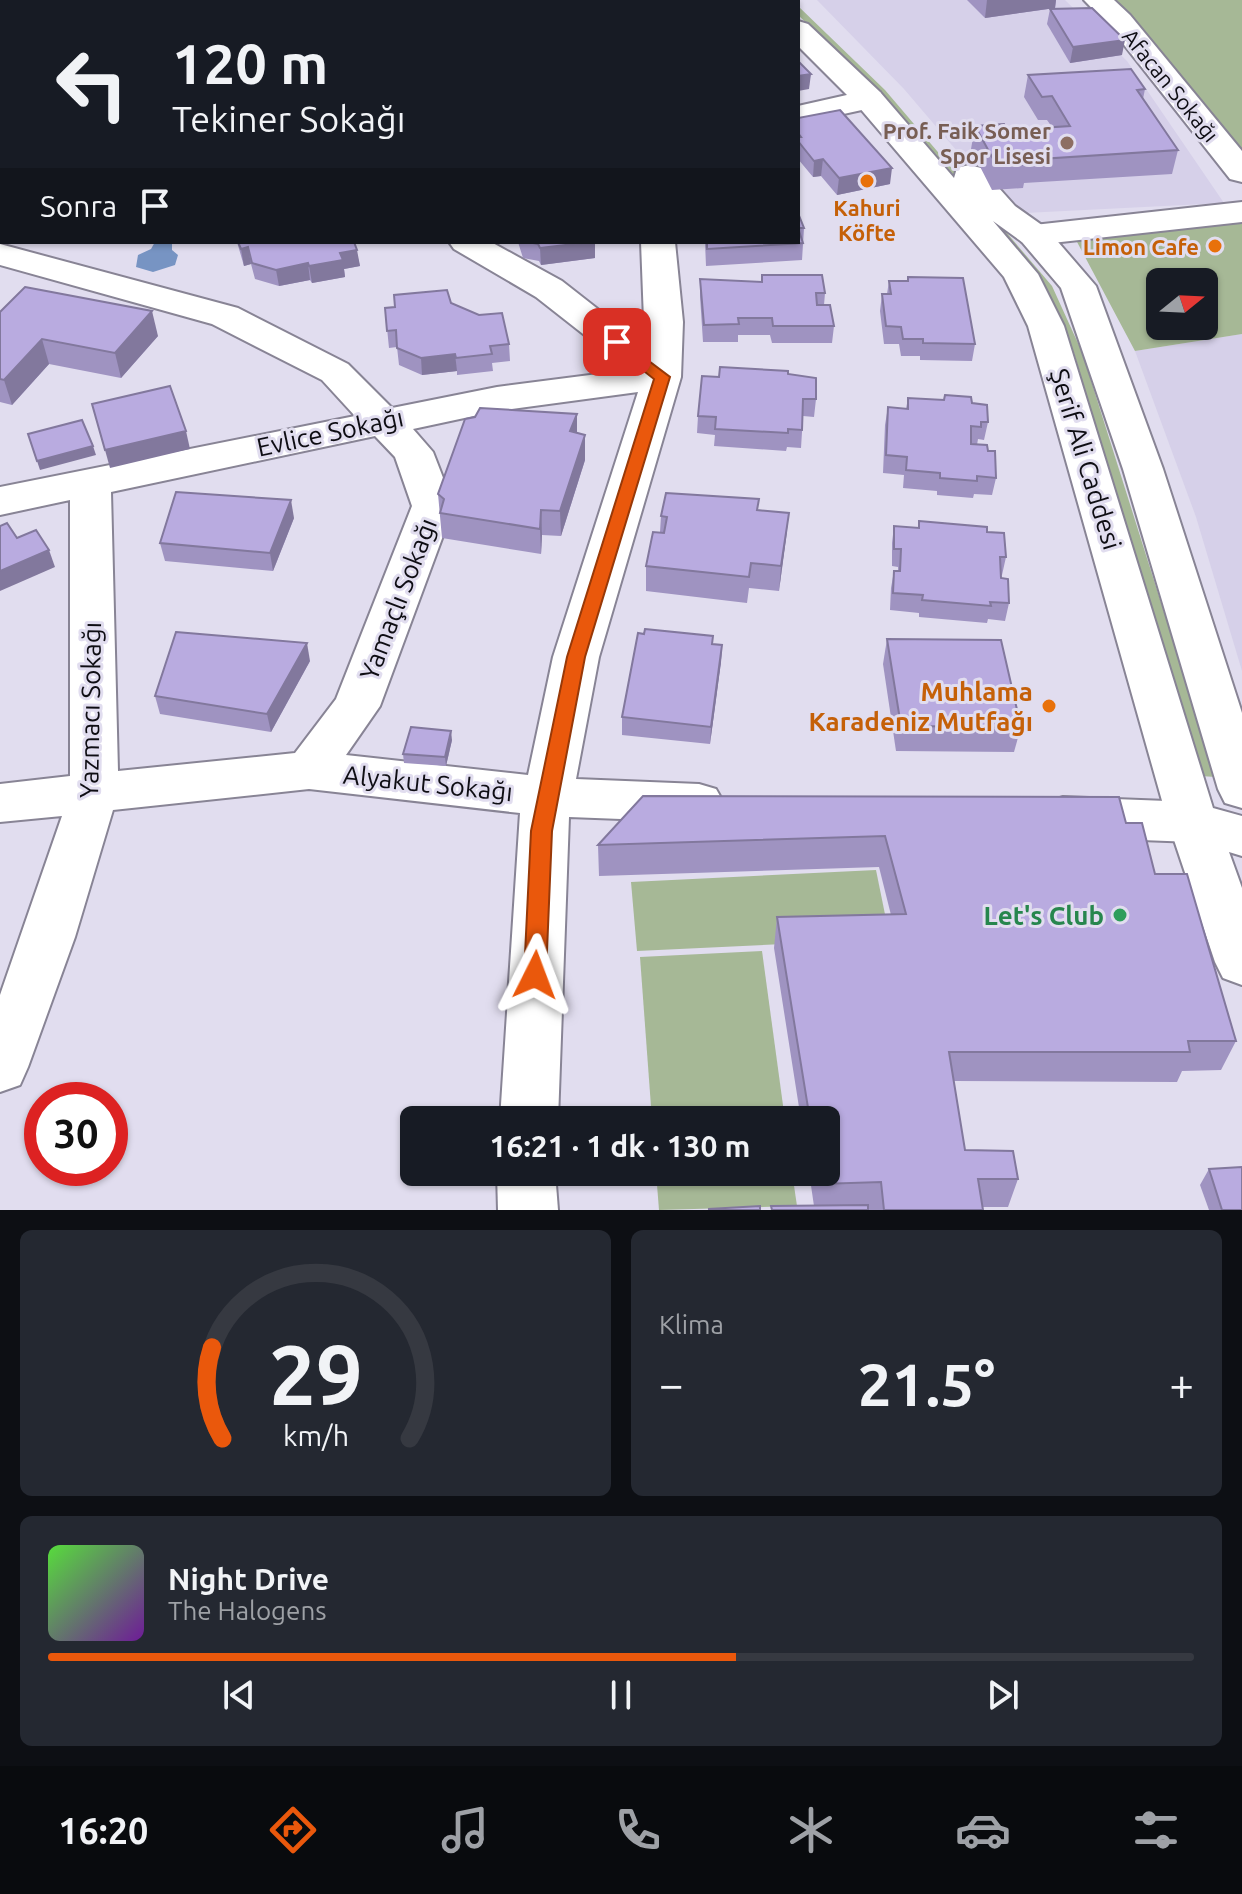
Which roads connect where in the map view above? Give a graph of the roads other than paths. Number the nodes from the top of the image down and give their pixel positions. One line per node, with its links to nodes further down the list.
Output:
1 (804, 0): 8 (street, Şerif Ali Caddesi)
2 (1098, 0): 6 (street, Afacan Sokağı)
3 (800, 32): 4 (street, Şerif Ali Caddesi)
4 (869, 99): 5 (street); 23 (street, Şerif Ali Caddesi)
5 (800, 115)
6 (1242, 172)
7 (1242, 212): 8 (street)
8 (1034, 235): 17 (street, Şerif Ali Caddesi)
9 (470, 244): 12 (street)
10 (658, 244): 12 (street)
11 (0, 254): 13 (street, Yamaçlı Sokağı)
12 (662, 377): 13 (street, Evlice Sokağı); 19 (street)
13 (382, 421): 14 (street, Evlice Sokağı); 16 (street, Yamaçlı Sokağı)
14 (90, 482): 15 (street, Evlice Sokağı); 18 (street, Yazmacı Sokağı)
15 (0, 501)
16 (309, 770): 18 (street, Alyakut Sokağı); 19 (street, Alyakut Sokağı)
17 (1242, 789)
18 (94, 793): 20 (street, Alyakut Sokağı); 26 (street, Yazmacı Sokağı)
19 (548, 797): 21 (street, Alyakut Sokağı); 27 (street)
20 (0, 803)
21 (737, 804)
22 (1020, 816): 23 (street)
23 (1193, 822): 24 (street); 25 (street, Şerif Ali Caddesi)
24 (1242, 836)
25 (1242, 962)
26 (0, 1067)
27 (530, 1106)
28 (527, 1186): 29 (street)
29 (528, 1210)

